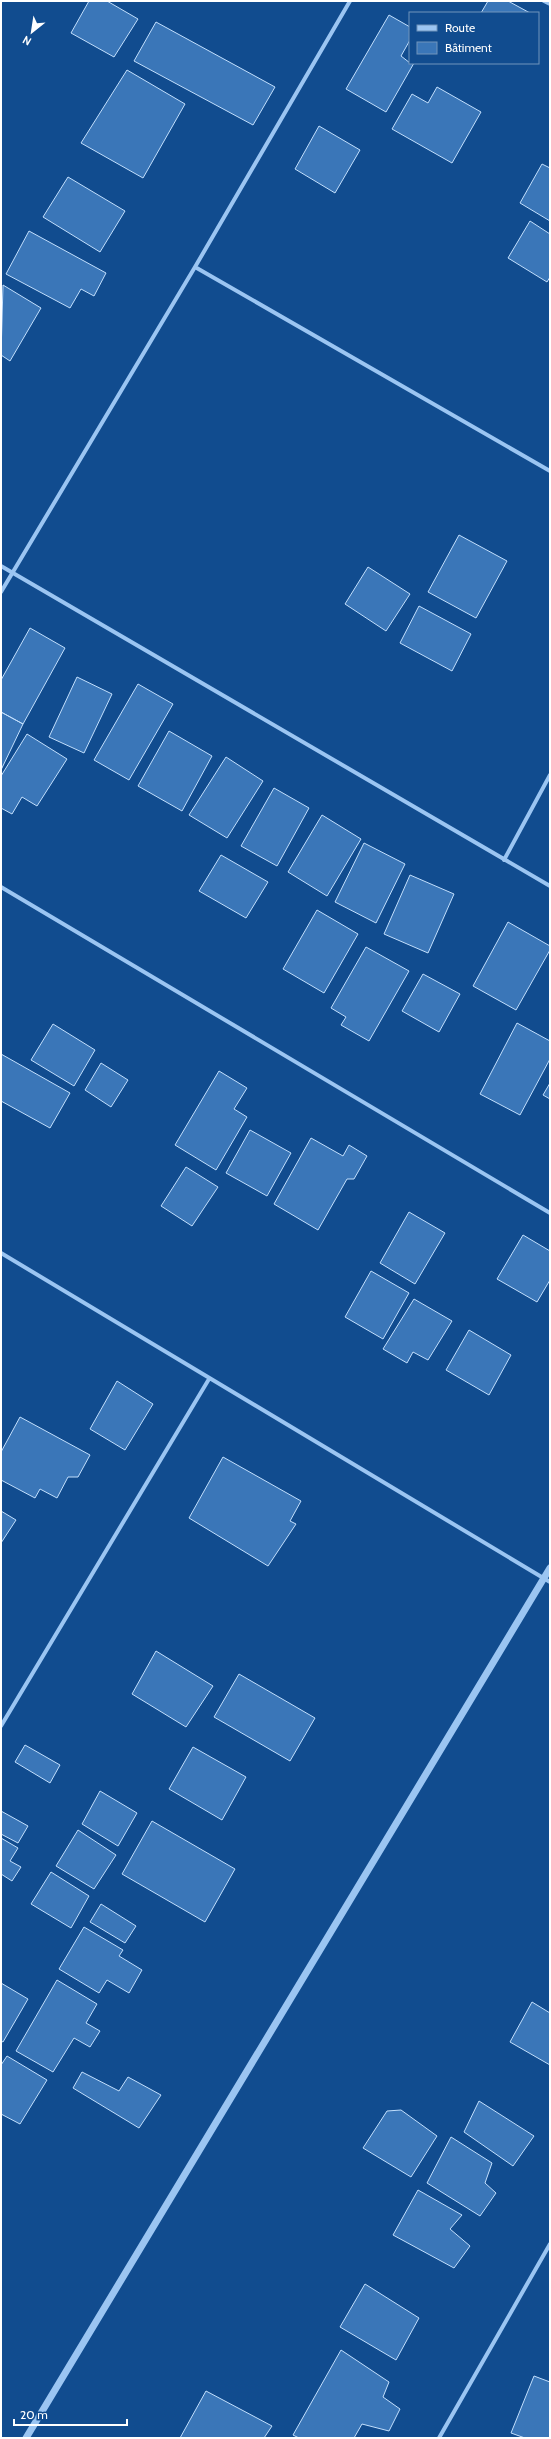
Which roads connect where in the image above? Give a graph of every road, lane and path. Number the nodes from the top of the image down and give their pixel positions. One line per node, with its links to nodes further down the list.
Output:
1 (350, 1): 4 (street)
2 (544, 1): 3 (street)
3 (550, 4)
4 (195, 267): 5 (street); 7 (street)
5 (550, 471)
6 (1, 566): 7 (street)
7 (12, 572): 8 (street); 10 (street)
8 (1, 592)
9 (550, 775): 10 (street)
10 (504, 860): 11 (street)
11 (550, 886)
12 (1, 887): 13 (street)
13 (550, 1213)
14 (1, 1253): 15 (street)
15 (209, 1379): 17 (street); 18 (street)
16 (550, 1568): 17 (street)
17 (546, 1580): 20 (street)
18 (1, 1726)
19 (550, 2244): 21 (street)
20 (26, 2438)
21 (439, 2438)

